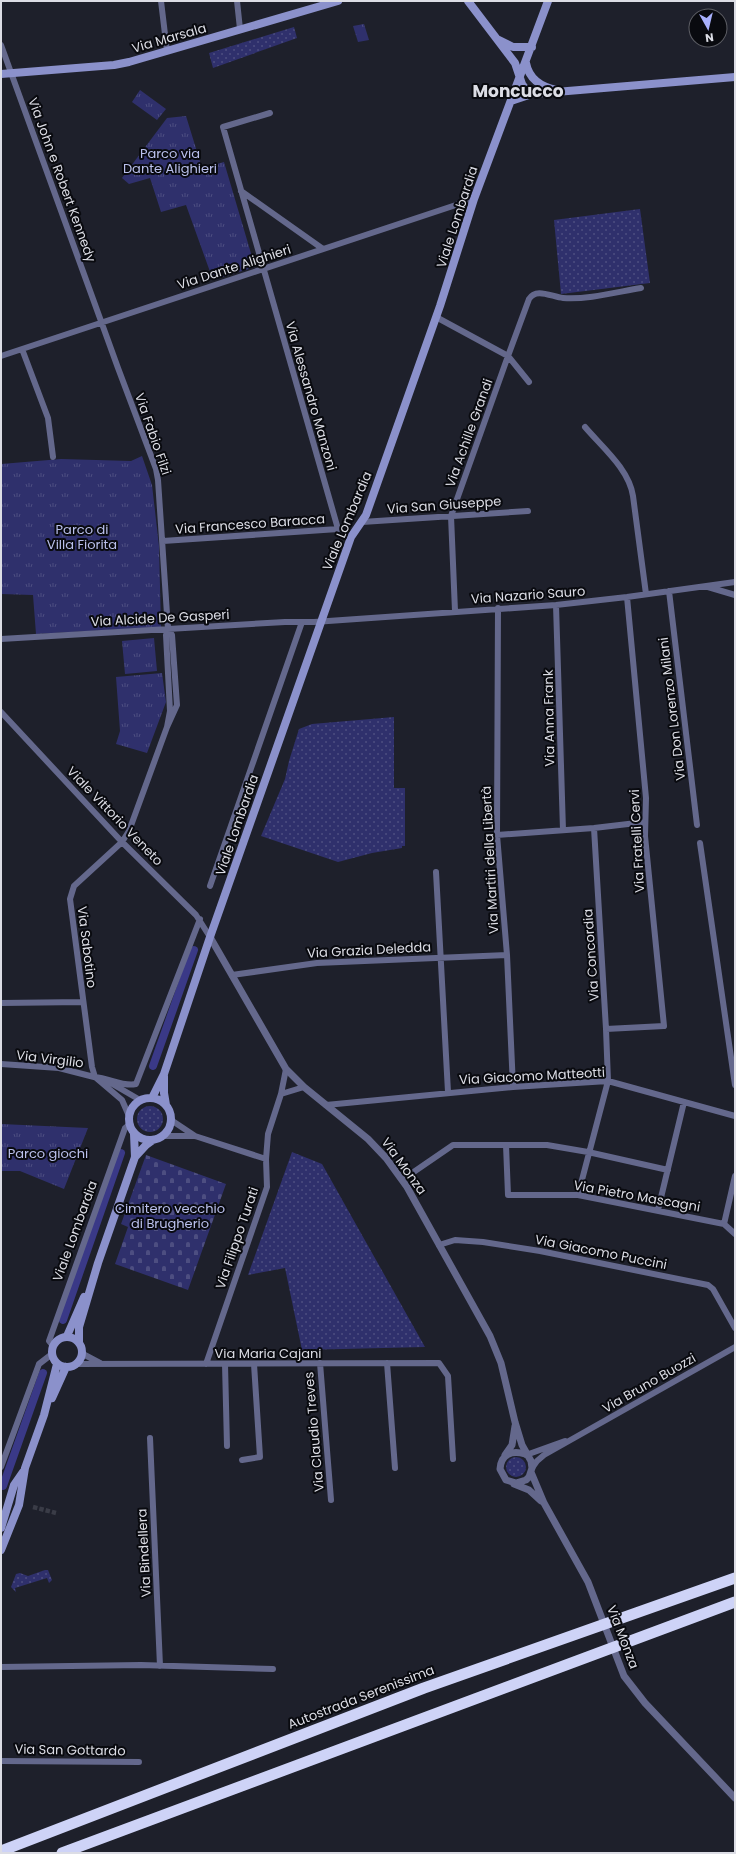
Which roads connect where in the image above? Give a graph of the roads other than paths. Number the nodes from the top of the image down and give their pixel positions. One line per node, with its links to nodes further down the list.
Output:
1 (161, 1): 12 (street)
2 (237, 1): 8 (street)
3 (338, 1): 8 (main road, Via Marsala)
4 (468, 1): 7 (main road)
5 (473, 1): 7 (main road)
6 (548, 1): 11 (main road, Viale Lombardia)
7 (476, 12): 9 (main road)
8 (240, 29): 12 (main road, Via Marsala)
9 (495, 38): 11 (main road); 17 (main road)
10 (1, 45): 14 (street, Via John e Robert Kennedy)
11 (532, 47): 13 (main road, Viale Lombardia)
12 (166, 51): 14 (main road, Via Marsala)
13 (526, 64): 17 (main road, Viale Lombardia); 18 (main road)
14 (12, 73): 15 (main road, Via Marsala); 29 (street, Via John e Robert Kennedy)
15 (1, 74)
16 (735, 77): 19 (main road)
17 (520, 79): 18 (main road); 20 (main road); 21 (main road, Viale Lombardia)
18 (535, 81): 19 (main road)
19 (565, 92): 20 (main road)
20 (532, 94): 21 (main road)
21 (511, 101): 24 (main road, Viale Lombardia)
22 (270, 113): 23 (street, Via Alessandro Manzoni)
23 (241, 191): 25 (street); 26 (street, Via Alessandro Manzoni)
24 (474, 199): 25 (street, Via Dante Alighieri); 28 (main road, Viale Lombardia)
25 (323, 249): 26 (street, Via Dante Alighieri)
26 (264, 269): 29 (street, Via Dante Alighieri); 39 (street, Via Alessandro Manzoni)
27 (641, 288): 32 (street, Via Achille Grandi)
28 (436, 317): 32 (street); 38 (main road, Viale Lombardia)
29 (102, 323): 30 (street, Via Dante Alighieri); 40 (street, Via Fabio Filzi)
30 (22, 349): 31 (street, Via Dante Alighieri); 35 (street)
31 (1, 356)
32 (508, 356): 33 (street); 37 (street, Via Achille Grandi)
33 (529, 382)
34 (585, 427): 44 (street)
35 (53, 457)
36 (528, 510): 37 (street, Via San Giuseppe)
37 (451, 516): 38 (street, Via San Giuseppe); 49 (street)
38 (362, 522): 50 (main road, Viale Lombardia)
39 (338, 529): 40 (street, Via Francesco Baracca)
40 (163, 541): 52 (street, Via Fabio Filzi)
41 (735, 582): 42 (street, Via Nazario Sauro)
42 (705, 586): 43 (street, Via Nazario Sauro); 45 (street)
43 (669, 591): 44 (street, Via Nazario Sauro); 57 (street, Via Don Lorenzo Milani)
44 (646, 594): 46 (street, Via Nazario Sauro)
45 (735, 595)
46 (627, 597): 47 (street, Via Nazario Sauro); 56 (street, Via Fratelli Cervi)
47 (556, 605): 48 (street, Via Nazario Sauro); 59 (street, Via Anna Frank)
48 (498, 608): 49 (street, Via Nazario Sauro); 60 (street, Via Martiri della Libertà)
49 (455, 611): 50 (street, Via Nazario Sauro)
50 (321, 621): 51 (street, Via Alcide De Gasperi); 66 (main road, Viale Lombardia)
51 (302, 622): 52 (street, Via Alcide De Gasperi); 64 (street, Viale Lombardia)
52 (168, 629): 53 (street, Via Alcide De Gasperi); 55 (street, Via Fabio Filzi)
53 (1, 639)
54 (1, 712): 61 (street, Viale Vittorio Veneto)
55 (167, 727): 61 (street, Via Sabotino)
56 (645, 822): 58 (street); 72 (street, Via Fratelli Cervi)
57 (697, 825)
58 (594, 828): 59 (street); 72 (street, Via Concordia)
59 (563, 830): 60 (street)
60 (497, 835): 67 (street, Via Martiri della Libertà)
61 (122, 842): 65 (street, Viale Vittorio Veneto); 70 (street, Via Sabotino)
62 (700, 843): 78 (street)
63 (436, 872): 68 (street)
64 (210, 886)
65 (200, 919): 66 (street, Viale Vittorio Veneto); 76 (street)
66 (210, 937): 69 (street, Via Monza); 75 (main road, Viale Lombardia)
67 (507, 955): 68 (street, Via Grazia Deledda); 79 (street, Via Martiri della Libertà)
68 (439, 958): 69 (street, Via Grazia Deledda); 81 (street)
69 (232, 975): 74 (street, Via Monza)
70 (83, 1002): 71 (street); 76 (street, Via Sabotino)
71 (1, 1003)
72 (606, 1029): 77 (street, Via Concordia)
73 (1, 1064): 76 (street, Via Virgilio)
74 (286, 1069): 80 (street, Via Monza); 82 (street, Via Filippo Turati)
75 (164, 1074): 83 (main road, Viale Lombardia); 86 (main road, Viale Lombardia)
76 (96, 1077): 84 (street, Via Virgilio); 89 (street, Via Virgilio)
77 (608, 1081): 79 (street, Via Giacomo Matteotti); 85 (street, Via Giacomo Matteotti); 96 (street, Via Concordia)
78 (735, 1085)
79 (513, 1086): 81 (street, Via Giacomo Matteotti)
80 (304, 1087): 82 (street); 87 (street, Via Monza)
81 (448, 1092): 87 (street, Via Giacomo Matteotti)
82 (281, 1094): 98 (street, Via Filippo Turati)
83 (152, 1098): 84 (main road); 86 (main road)
84 (140, 1100): 89 (main road)
85 (684, 1102): 88 (street, Via Giacomo Matteotti); 99 (street)
86 (166, 1105): 90 (main road)
87 (326, 1105): 101 (street, Via Monza)
88 (735, 1116)
89 (129, 1120): 91 (main road); 112 (street, Viale Lombardia)
90 (171, 1120): 92 (main road); 93 (street)
91 (134, 1134): 94 (main road); 97 (main road)
92 (163, 1136): 93 (street); 94 (main road)
93 (195, 1136): 98 (street)
94 (153, 1140): 97 (main road)
95 (506, 1145): 96 (street); 101 (street); 102 (street, Via Pietro Mascagni)
96 (588, 1152): 99 (street); 102 (street, Via Concordia)
97 (135, 1157): 107 (main road)
98 (266, 1159): 119 (street, Via Filippo Turati)
99 (668, 1170): 103 (street)
100 (735, 1176): 104 (street)
101 (402, 1180): 106 (street, Via Monza)
102 (578, 1194): 103 (street, Via Pietro Mascagni)
103 (658, 1210): 104 (street, Via Pietro Mascagni)
104 (724, 1224): 105 (street)
105 (735, 1234)
106 (439, 1245): 108 (street, Via Giacomo Puccini); 124 (street, Via Monza)
107 (98, 1263): 109 (main road); 110 (main road)
108 (735, 1328)
109 (67, 1336): 110 (main road); 112 (main road)
110 (79, 1342): 113 (main road)
111 (735, 1346): 126 (street, Via Bruno Buozzi)
112 (52, 1350): 116 (main road); 132 (street)
113 (83, 1354): 117 (main road); 118 (street, Via Maria Cajani)
114 (320, 1363): 115 (street, Via Maria Cajani); 121 (street, Via Maria Cajani); 137 (street, Via Claudio Treves)
115 (387, 1363): 130 (street, Via Maria Cajani); 134 (street)
116 (57, 1364): 122 (main road); 123 (main road)
117 (76, 1364): 118 (street, Via Maria Cajani); 122 (main road)
118 (104, 1364): 119 (street, Via Maria Cajani)
119 (206, 1364): 120 (street, Via Maria Cajani)
120 (225, 1364): 121 (street, Via Maria Cajani); 127 (street)
121 (254, 1364): 131 (street)
122 (66, 1368): 123 (main road)
123 (44, 1415): 133 (main road)
124 (515, 1422): 128 (street, Via Monza); 129 (street, Via Monza)
125 (150, 1438): 143 (street, Via Bindellera)
126 (574, 1438): 128 (street, Via Bruno Buozzi); 135 (street, Via Bruno Buozzi)
127 (227, 1446)
128 (526, 1454): 129 (street); 135 (street)
129 (504, 1458): 136 (street)
130 (453, 1459)
131 (242, 1460)
132 (1, 1467)
133 (26, 1468): 139 (main road); 140 (main road)
134 (395, 1468)
135 (532, 1470): 136 (street); 138 (street, Via Monza)
136 (512, 1483): 138 (street, Via Monza)
137 (331, 1500)
138 (544, 1503): 148 (street, Via Monza)
139 (1, 1528)
140 (1, 1550)
141 (735, 1578): 149 (highway, Autostrada Serenissima)
142 (735, 1602): 150 (highway)
143 (160, 1666): 144 (street); 145 (street)
144 (1, 1667)
145 (273, 1669)
146 (1, 1761): 147 (street, Via San Gottardo)
147 (139, 1762)
148 (735, 1798)
149 (1, 1851)
150 (62, 1853)

